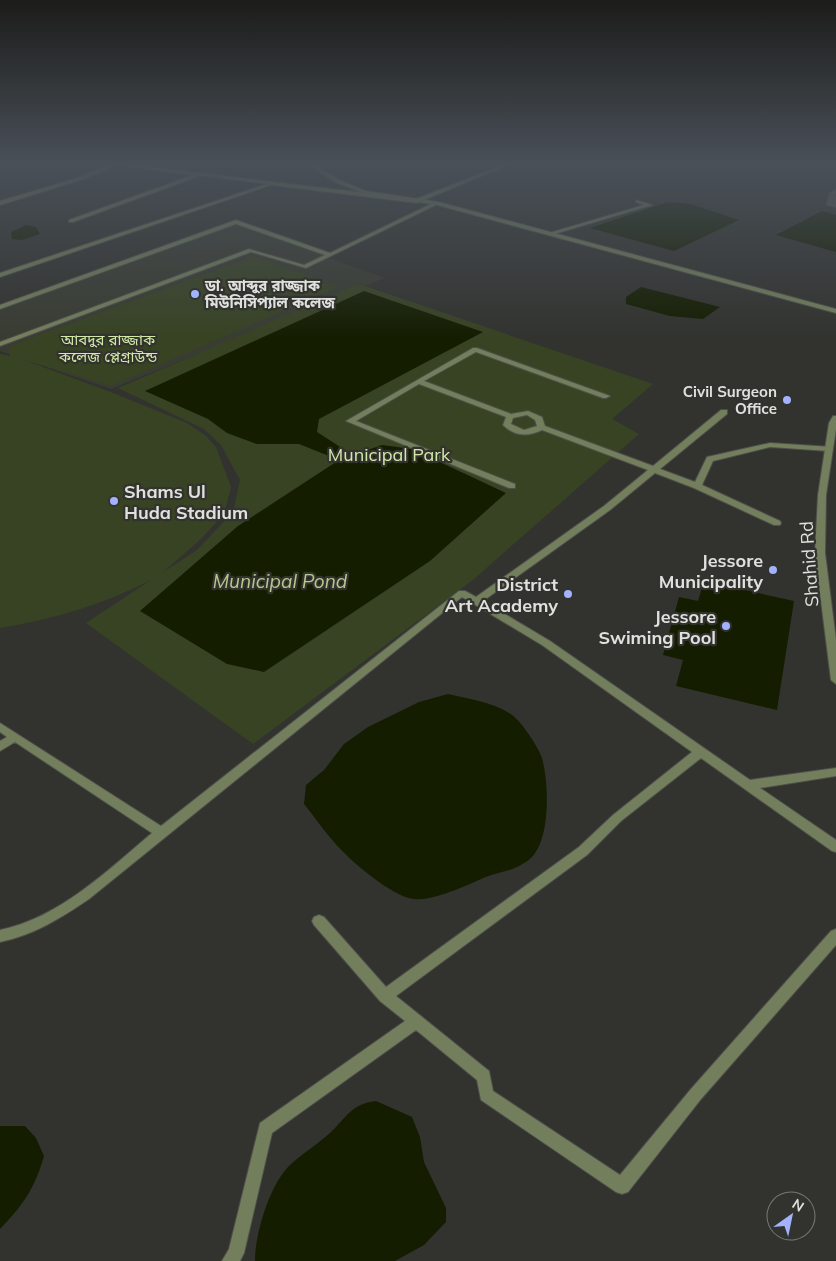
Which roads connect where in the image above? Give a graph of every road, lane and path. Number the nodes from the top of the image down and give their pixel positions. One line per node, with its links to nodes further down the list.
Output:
1 (159, 222): 7 (street)
2 (398, 222): 6 (street)
3 (505, 222): 5 (street)
4 (591, 222): 5 (street)
5 (549, 234): 9 (street)
6 (330, 255): 8 (street); 10 (street)
7 (0, 275)
8 (0, 307)
9 (836, 311)
10 (0, 344)
11 (419, 382): 12 (street); 14 (street); 19 (street)
12 (606, 396)
13 (724, 412): 18 (street)
14 (510, 416): 16 (street); 16 (street)
15 (836, 418): 17 (street, Shahid Rd)
16 (541, 427): 18 (street)
17 (829, 449): 20 (street); 23 (street, Shahid Rd)
18 (653, 470): 20 (street); 22 (street)
19 (512, 486)
20 (697, 486): 21 (street)
21 (777, 523)
22 (477, 601): 27 (street); 30 (street)
23 (836, 680)
24 (0, 727): 25 (street)
25 (15, 737): 26 (street); 30 (street)
26 (0, 747)
27 (700, 752): 29 (street); 35 (street)
28 (836, 772): 29 (street)
29 (748, 786): 31 (street)
30 (161, 833): 34 (street)
31 (836, 847)
32 (319, 921): 35 (street)
33 (836, 935): 36 (street)
34 (0, 936)
35 (385, 996): 36 (street)
36 (416, 1021): 37 (street)
37 (230, 1261)

